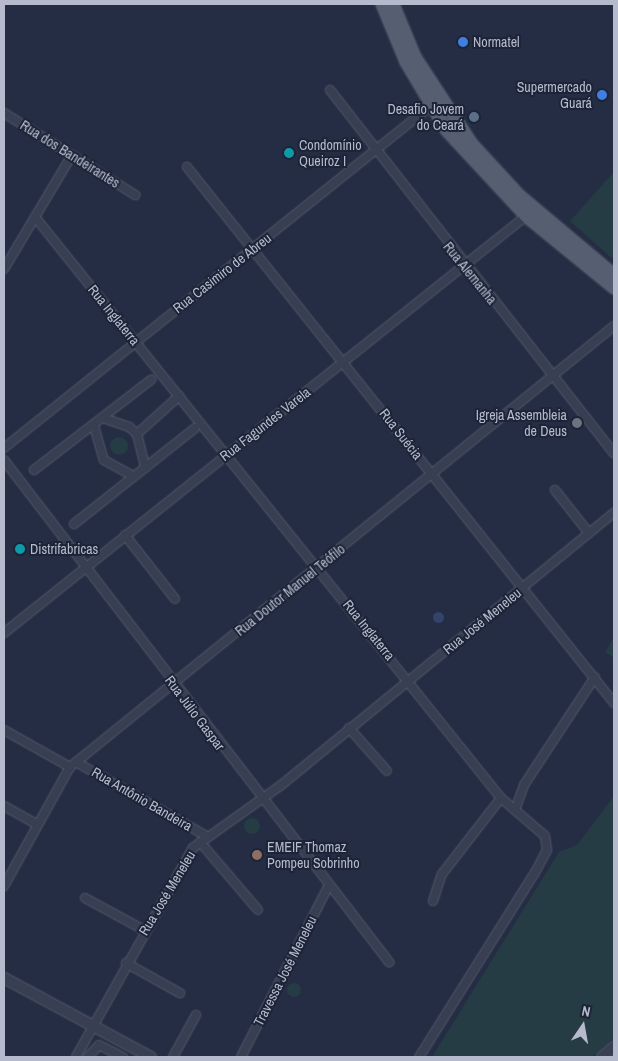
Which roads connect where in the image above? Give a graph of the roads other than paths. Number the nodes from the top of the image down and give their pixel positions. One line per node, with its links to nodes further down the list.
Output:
1 (382, 4): 4 (main road)
2 (393, 4): 4 (main road)
3 (330, 90): 6 (street, Rua Alemanha)
4 (436, 102): 6 (street, Rua Casimiro de Abreu); 10 (main road); 15 (main road)
5 (4, 113): 7 (street, Rua dos Bandeirantes)
6 (375, 150): 12 (street, Rua Casimiro de Abreu); 13 (street, Rua Alemanha)
7 (72, 155): 9 (street, Rua dos Bandeirantes); 11 (street)
8 (187, 167): 12 (street, Rua Suécia)
9 (135, 195)
10 (526, 216): 13 (street, Rua Fagundes Varela); 16 (main road)
11 (35, 217): 14 (street); 18 (street, Rua Inglaterra)
12 (251, 248): 18 (street, Rua Casimiro de Abreu); 19 (street, Rua Suécia)
13 (463, 265): 19 (street, Rua Fagundes Varela); 20 (street, Rua Alemanha)
14 (4, 268)
15 (614, 275)
16 (614, 288)
17 (614, 326): 20 (street, Rua Doutor Manuel Teófilo)
18 (135, 342): 22 (street, Rua Inglaterra); 27 (street, Rua Casimiro de Abreu)
19 (344, 362): 29 (street, Rua Fagundes Varela); 33 (street, Rua Suécia)
20 (554, 375): 28 (street, Rua Alemanha); 33 (street, Rua Doutor Manuel Teófilo)
21 (151, 380): 23 (street)
22 (179, 396): 26 (street); 29 (street, Rua Inglaterra)
23 (104, 418): 24 (street); 26 (street)
24 (94, 426): 32 (street); 34 (street)
25 (195, 428): 31 (street)
26 (137, 434): 31 (street)
27 (4, 448)
28 (614, 453)
29 (226, 454): 39 (street, Rua Fagundes Varela); 40 (street, Rua Inglaterra)
30 (4, 460): 41 (street, Rua Júlio Gaspar)
31 (145, 467): 34 (street)
32 (34, 470)
33 (434, 475): 40 (street, Rua Doutor Manuel Teófilo); 42 (street, Rua Suécia)
34 (133, 476): 37 (street)
35 (555, 490): 38 (street)
36 (614, 513): 38 (street, Rua José Meneleu)
37 (74, 524)
38 (589, 532): 42 (street, Rua José Meneleu)
39 (125, 535): 41 (street, Rua Fagundes Varela); 43 (street)
40 (318, 567): 46 (street, Rua Inglaterra); 47 (street, Rua Doutor Manuel Teófilo)
41 (83, 568): 44 (street, Rua Fagundes Varela); 47 (street, Rua Júlio Gaspar)
42 (523, 588): 45 (street, Rua Suécia); 46 (street, Rua José Meneleu)
43 (175, 599)
44 (4, 633)
45 (596, 677): 48 (street, Rua Suécia); 56 (street)
46 (410, 680): 49 (street, Rua José Meneleu); 53 (street, Rua Inglaterra)
47 (174, 684): 51 (street, Rua Doutor Manuel Teófilo); 54 (street, Rua Júlio Gaspar)
48 (614, 703)
49 (349, 728): 52 (street); 54 (street, Rua José Meneleu)
50 (4, 730): 51 (street, Rua Antônio Bandeira)
51 (73, 765): 57 (street, Rua Doutor Manuel Teófilo); 58 (street, Rua Antônio Bandeira)
52 (387, 771)
53 (501, 798): 56 (street, Rua Inglaterra); 63 (street)
54 (260, 800): 58 (street, Rua José Meneleu); 60 (street, Rua Júlio Gaspar)
55 (4, 806): 57 (street)
56 (515, 810): 79 (street, Rua Inglaterra)
57 (36, 824): 61 (street, Rua Doutor Manuel Teófilo)
58 (208, 837): 59 (street, Rua José Meneleu)
59 (200, 842): 64 (street); 65 (street, Rua José Meneleu)
60 (329, 885): 66 (street, Rua Júlio Gaspar); 78 (street, Travessa José Meneleu)
61 (4, 886)
62 (85, 898): 65 (street)
63 (433, 901)
64 (258, 910)
65 (144, 930): 67 (street, Rua José Meneleu)
66 (389, 962)
67 (126, 963): 69 (street); 71 (street, Rua José Meneleu)
68 (4, 978): 71 (street)
69 (180, 992)
70 (196, 1015): 77 (street)
71 (94, 1026): 73 (street, Rua José Meneleu); 76 (street)
72 (614, 1047): 80 (street)
73 (76, 1057)
74 (88, 1057): 75 (street)
75 (122, 1057)
76 (151, 1057)
77 (173, 1057)
78 (241, 1057)
79 (419, 1057)
80 (602, 1057)

